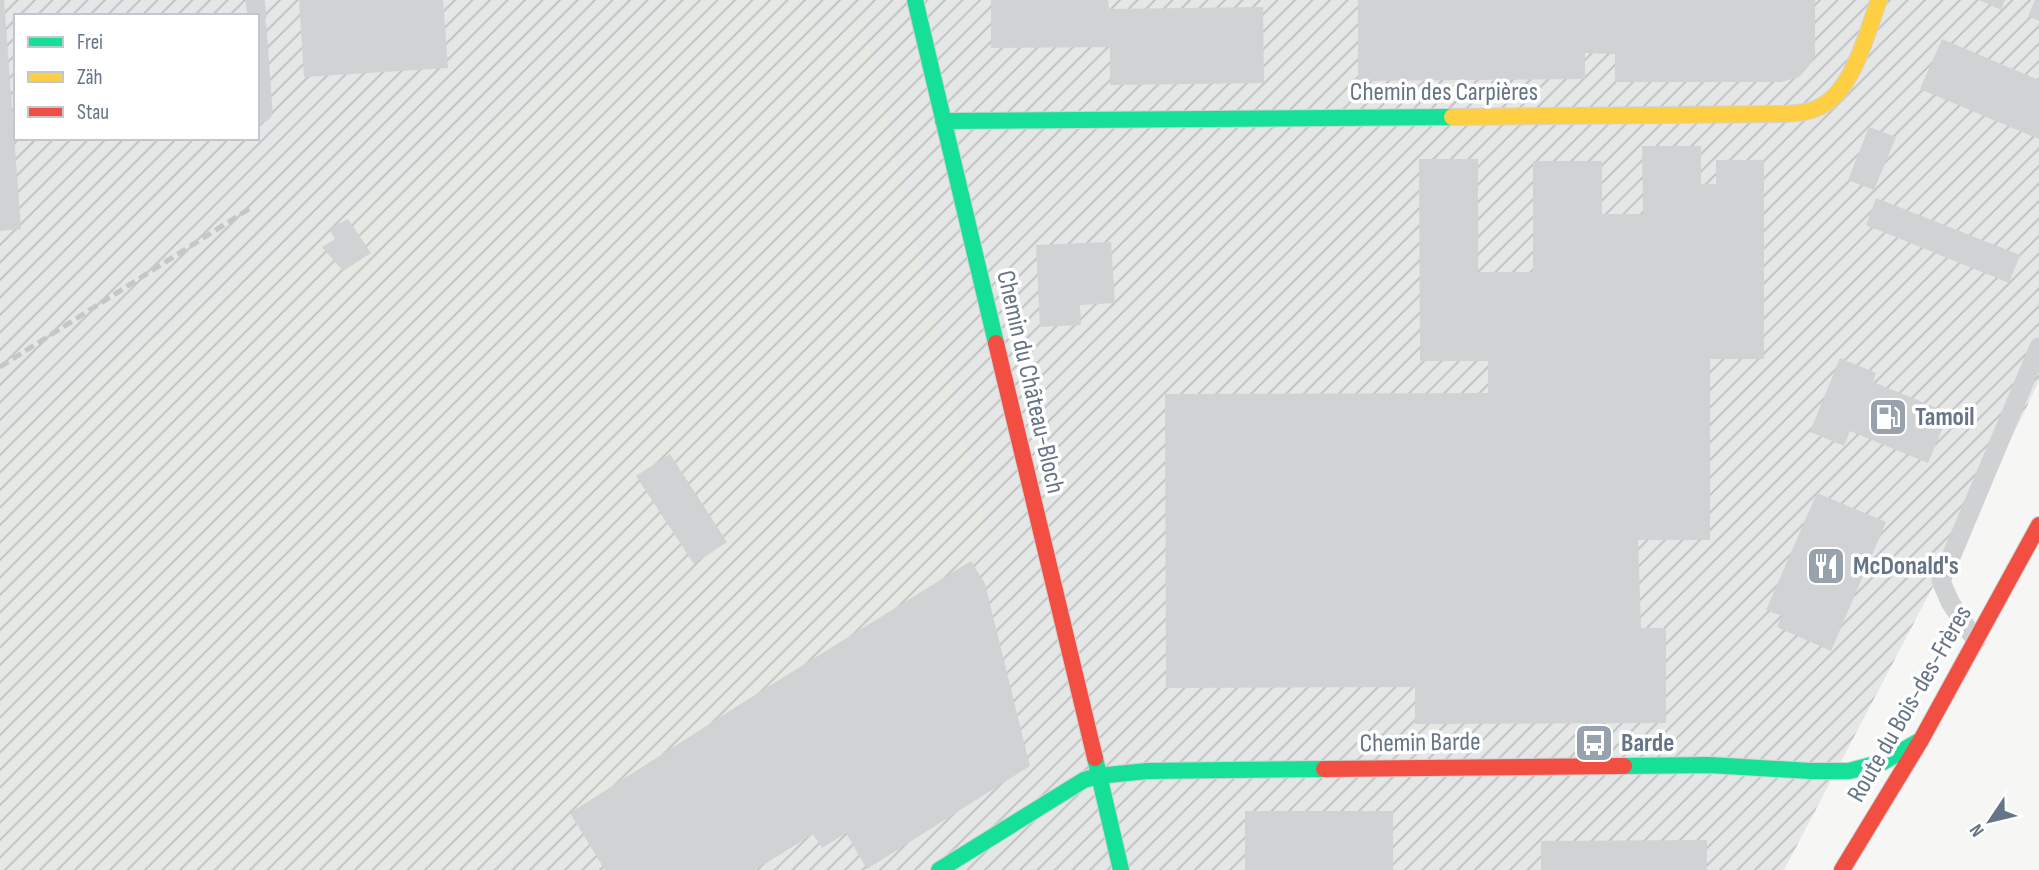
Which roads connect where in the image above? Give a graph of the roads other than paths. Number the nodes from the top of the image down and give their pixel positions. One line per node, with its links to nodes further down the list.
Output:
1 (915, 0): 5 (street, Chemin du Château-Bloch)
2 (1879, 0): 5 (street, Chemin des Carpières)
3 (259, 55): 4 (lane)
4 (263, 112)
5 (943, 121): 10 (street, Chemin du Château-Bloch)
6 (2039, 347): 8 (lane)
7 (2039, 525): 8 (street, Route du Bois-des-Frères)
8 (1976, 640): 9 (street, Route du Bois-des-Frères)
9 (1921, 740): 10 (street, Chemin Barde); 13 (street, Route du Bois-des-Frères)
10 (1098, 776): 11 (street, Chemin Barde); 12 (street, Chemin du Château-Bloch)
11 (939, 870)
12 (1121, 870)
13 (1842, 870)

